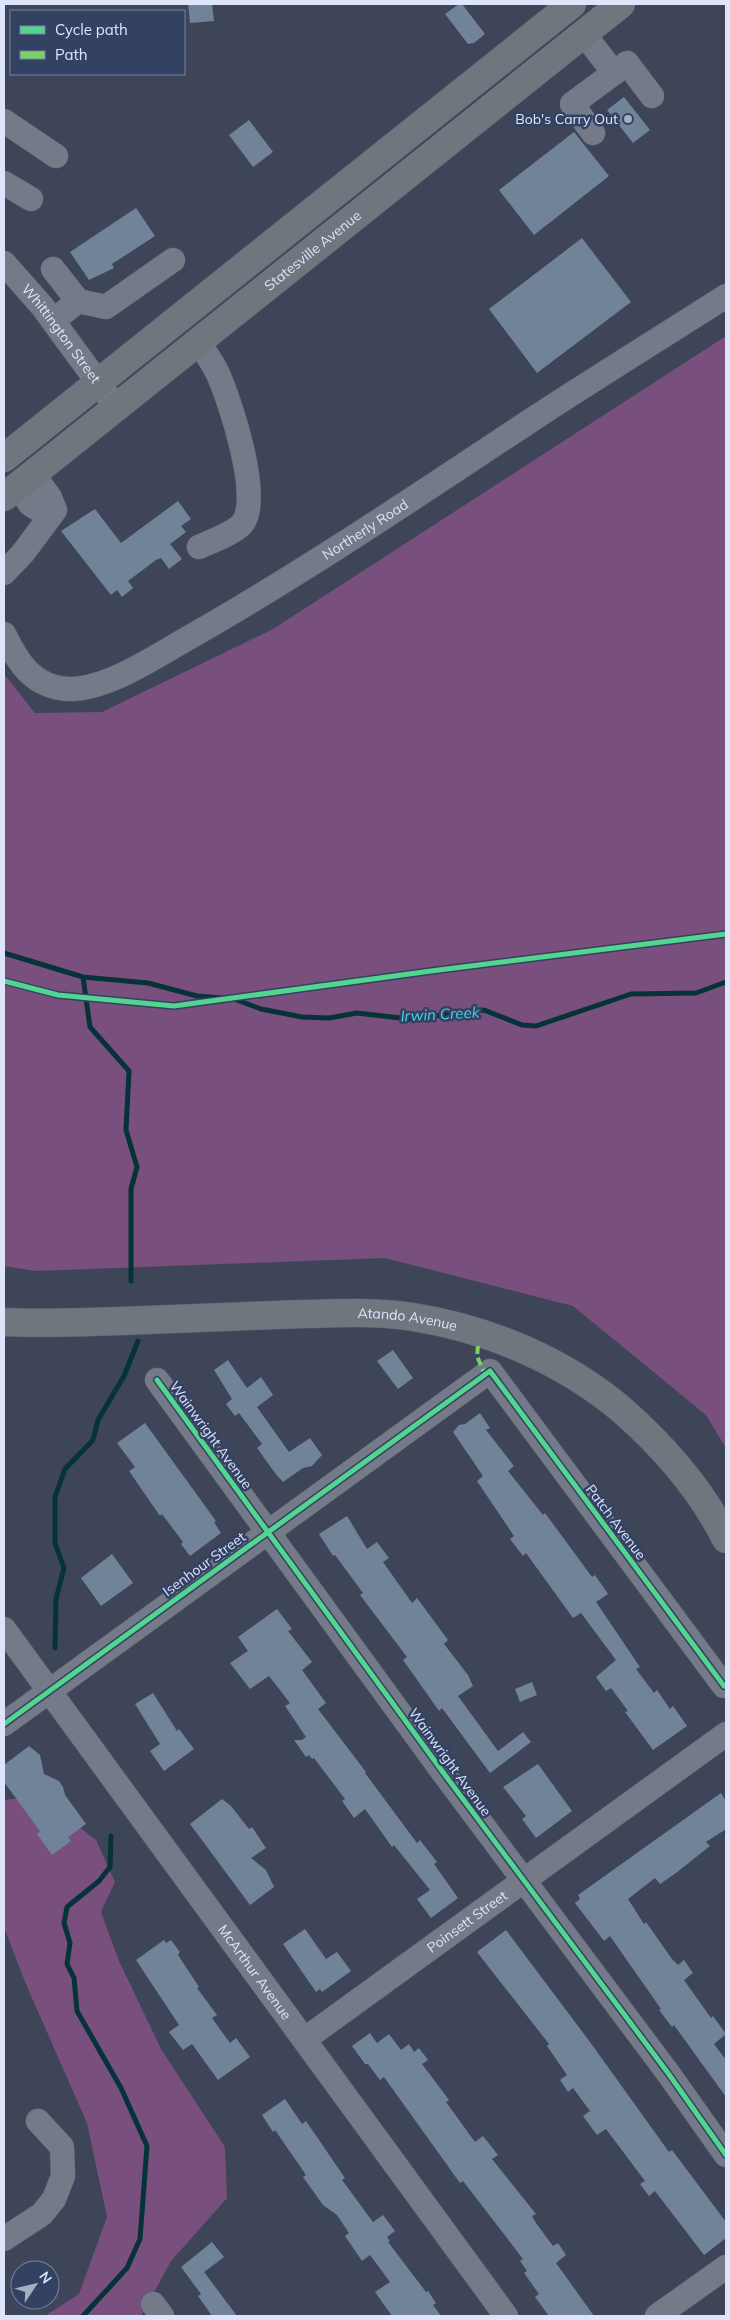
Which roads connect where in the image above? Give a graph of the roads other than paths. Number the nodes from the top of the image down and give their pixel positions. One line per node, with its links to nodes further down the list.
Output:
1 (572, 4): 18 (main road)
2 (621, 4): 3 (main road, Statesville Avenue)
3 (584, 34): 4 (street); 17 (main road, Statesville Avenue)
4 (614, 73): 5 (street); 7 (street)
5 (652, 96)
6 (4, 121): 8 (street)
7 (593, 133)
8 (56, 156)
9 (4, 183): 10 (street)
10 (31, 199)
11 (173, 260): 15 (street)
12 (4, 263): 16 (street, Whittington Street)
13 (53, 269): 15 (street)
14 (726, 296): 24 (street, Northerly Road)
15 (78, 301): 16 (street)
16 (53, 321): 18 (street, Whittington Street)
17 (198, 342): 19 (main road, Statesville Avenue); 22 (street)
18 (98, 382): 19 (street, Whittington Street); 20 (main road)
19 (116, 407): 21 (main road, Statesville Avenue)
20 (4, 458)
21 (18, 485): 23 (street)
22 (199, 547)
23 (4, 573)
24 (4, 634)
25 (4, 1303): 29 (main road, Atando Avenue)
26 (4, 1322): 31 (main road, Atando Avenue)
27 (490, 1371): 30 (street, Isenhour Street); 33 (street, Patch Avenue)
28 (157, 1380): 30 (street, Wainwright Avenue)
29 (726, 1501)
30 (268, 1531): 34 (street, Isenhour Street); 37 (street, Wainwright Avenue)
31 (726, 1539)
32 (4, 1629): 34 (street, McArthur Avenue)
33 (724, 1686)
34 (49, 1690): 35 (street, Isenhour Street); 38 (street, McArthur Avenue)
35 (4, 1724)
36 (726, 1734): 37 (street, Poinsett Street)
37 (524, 1881): 38 (street, Poinsett Street); 40 (street, Wainwright Avenue)
38 (305, 2039): 43 (street, McArthur Avenue)
39 (38, 2121): 41 (street)
40 (726, 2155)
41 (4, 2239)
42 (726, 2267): 44 (street)
43 (506, 2316)
44 (657, 2316)

